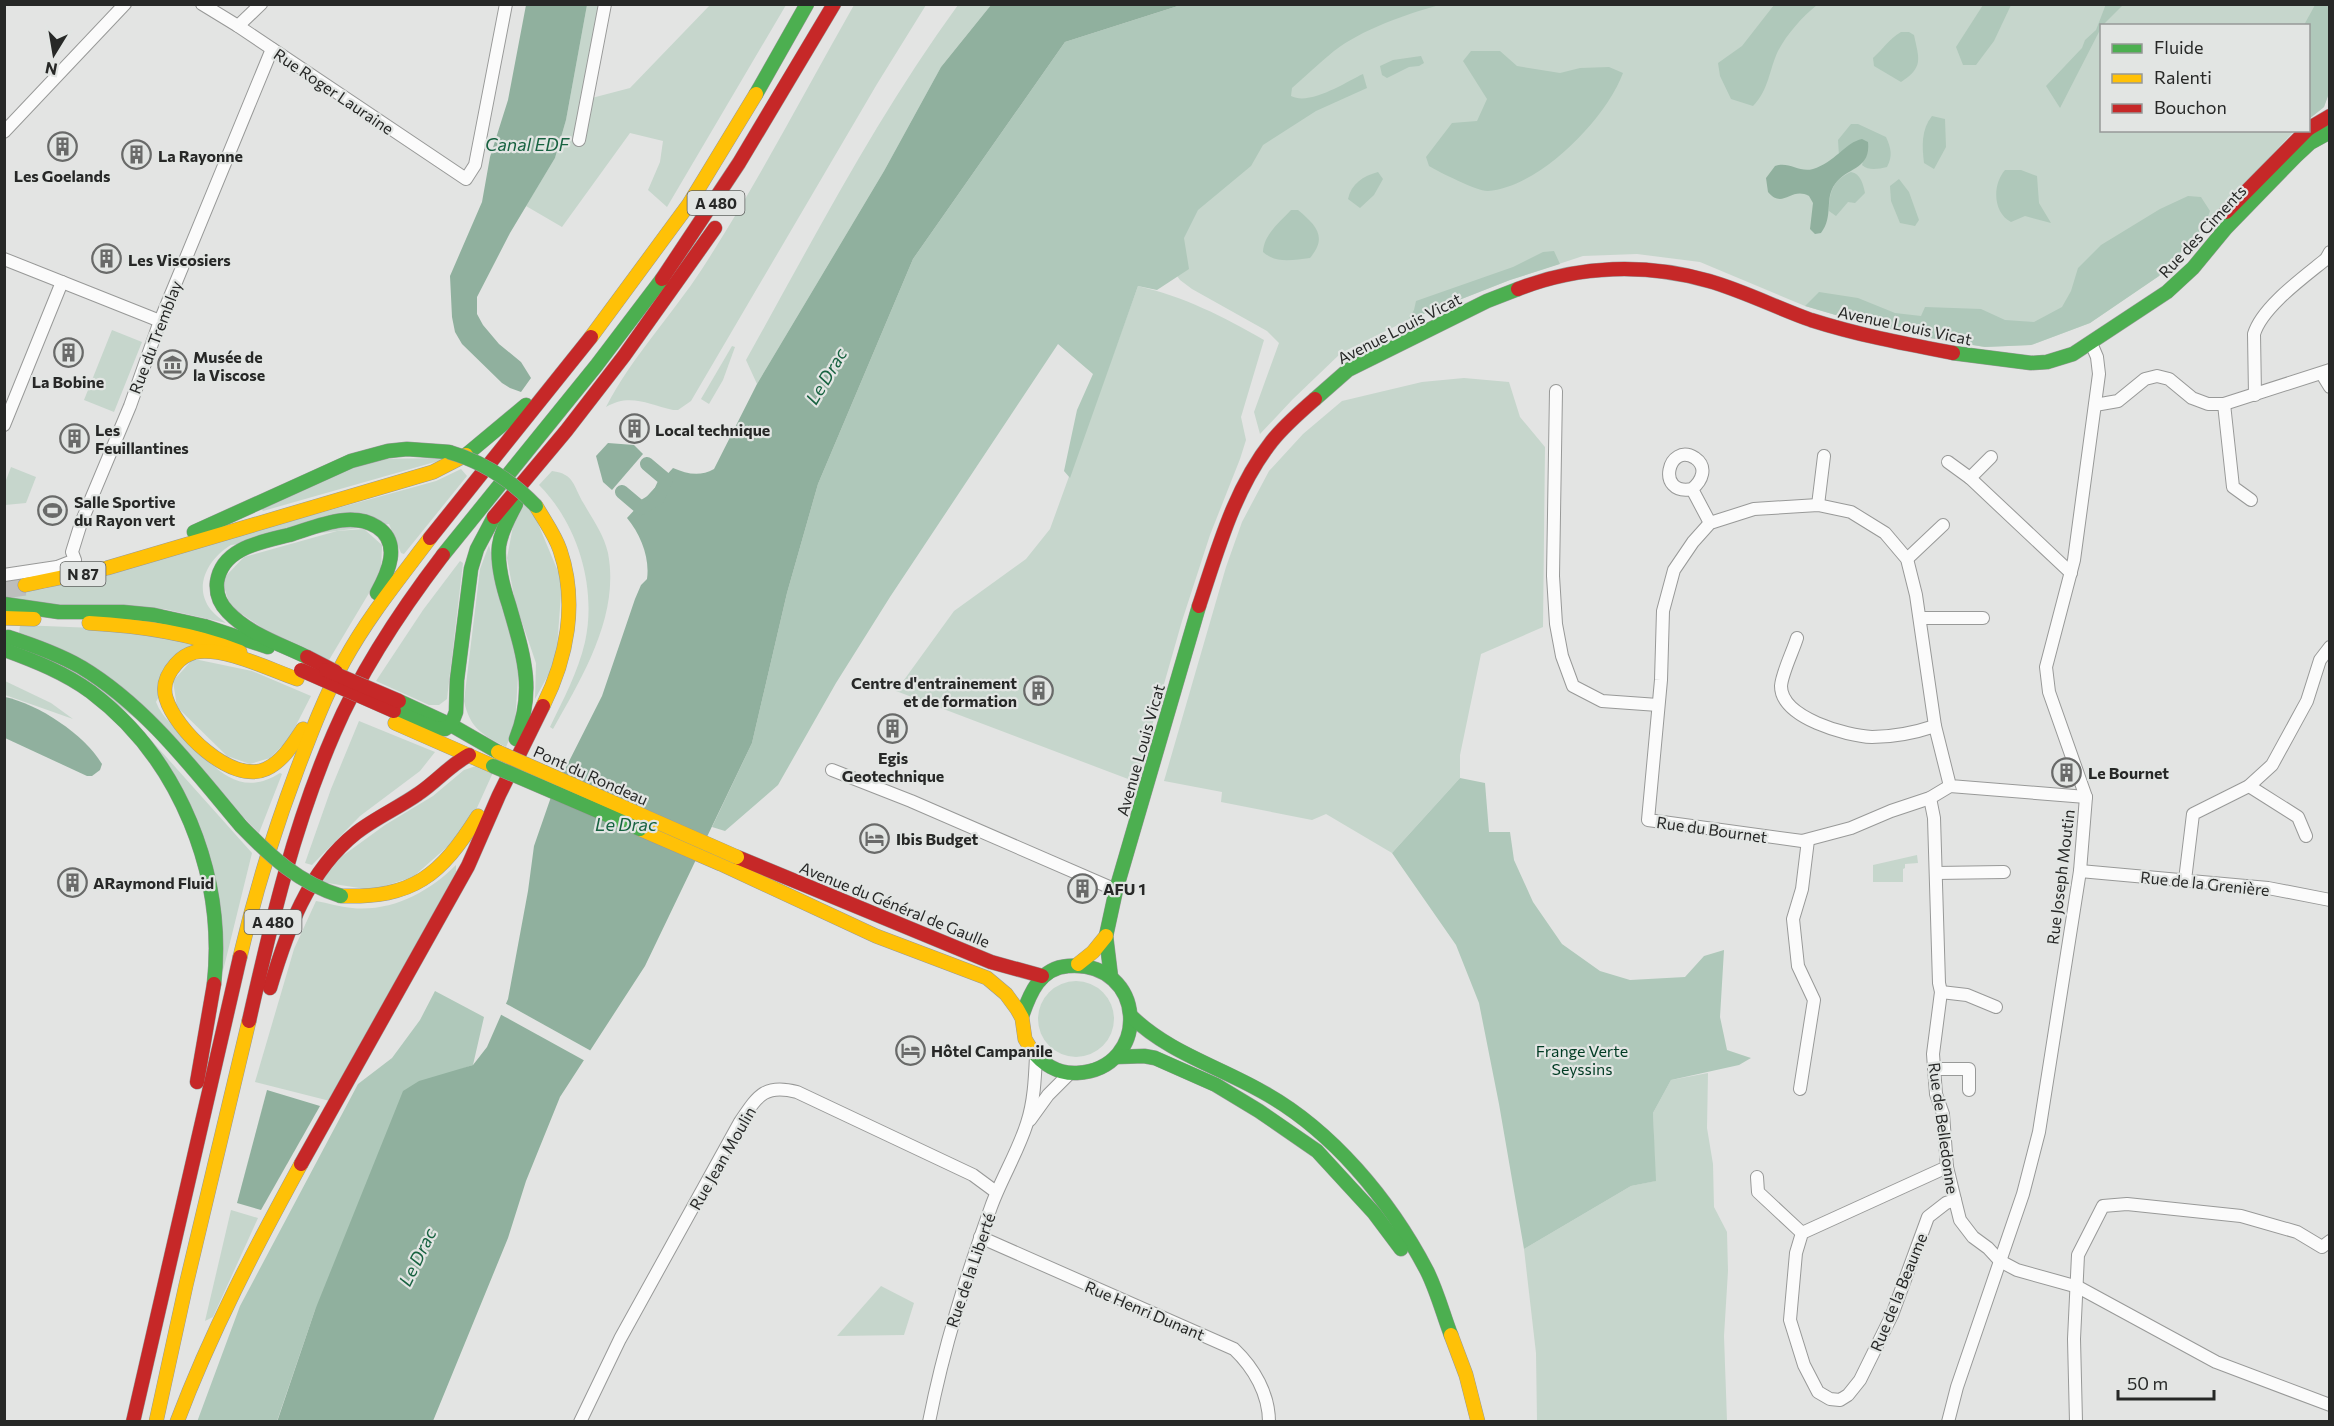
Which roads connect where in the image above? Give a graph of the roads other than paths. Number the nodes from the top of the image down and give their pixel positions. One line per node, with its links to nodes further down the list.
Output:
1 (125, 4): 13 (street)
2 (202, 4): 9 (street, Rue Roger Lauraine)
3 (261, 4): 9 (street)
4 (506, 4): 10 (street, Rue Roger Lauraine)
5 (605, 4): 16 (street)
6 (807, 4): 30 (main road, A 480)
7 (834, 4): 90 (main road, A 480)
8 (844, 4): 17 (main road)
9 (238, 26): 10 (street, Rue Roger Lauraine)
10 (272, 49): 22 (street, Rue du Tremblay)
11 (2330, 116): 12 (main road, Rue des Ciments)
12 (2310, 129)
13 (4, 132)
14 (2306, 132): 23 (main road, Rue des Ciments)
15 (2330, 132): 23 (main road, Rue des Ciments)
16 (579, 140)
17 (733, 197)
18 (722, 217): 32 (main road)
19 (2330, 252): 27 (street)
20 (4, 259): 21 (street)
21 (62, 282): 22 (street); 31 (street)
22 (160, 321): 45 (street, Rue du Tremblay)
23 (2089, 340): 29 (street, Rue Joseph Moutin); 74 (main road, Avenue Louis Vicat)
24 (2326, 372): 25 (street); 27 (street)
25 (2330, 387)
26 (1556, 391): 56 (street)
27 (2255, 395): 28 (street)
28 (2224, 404): 29 (street); 38 (street)
29 (2095, 405): 44 (street, Rue Joseph Moutin)
30 (515, 424): 42 (main road); 48 (main road, A 480)
31 (4, 425)
32 (548, 455): 53 (main road, bridge); 59 (main road)
33 (1824, 456): 39 (street)
34 (1990, 457): 36 (street)
35 (1948, 462): 36 (street)
36 (1970, 478): 44 (street)
37 (1692, 489): 40 (street)
38 (2252, 500)
39 (1818, 505): 40 (street); 43 (street)
40 (1710, 523): 56 (street)
41 (1944, 525): 43 (street)
42 (141, 557): 46 (main road, N 87); 106 (main road, bridge)
43 (1906, 559): 50 (street)
44 (2071, 573): 65 (street, Rue Joseph Moutin)
45 (4, 576)
46 (25, 585)
47 (4, 604): 55 (main road)
48 (372, 617): 55 (main road); 58 (main road, A 480)
49 (4, 618): 55 (main road)
50 (1920, 618): 51 (street); 60 (street)
51 (1983, 618)
52 (1797, 638): 60 (street)
53 (7, 643): 93 (main road)
54 (2330, 647): 64 (street)
55 (302, 667): 57 (main road, bridge); 57 (main road, bridge); 58 (main road)
56 (1658, 705): 68 (street, Rue du Bournet)
57 (394, 710): 59 (main road); 61 (main road)
58 (318, 714): 93 (main road, A 480)
59 (451, 725): 69 (main road, Pont du Rondeau, bridge)
60 (1935, 726): 63 (street)
61 (469, 755): 69 (main road, bridge); 90 (main road)
62 (832, 770): 74 (street)
63 (1950, 786): 65 (street); 66 (street, Rue du Bournet)
64 (2249, 786): 67 (street); 73 (street)
65 (2086, 797): 70 (street, Rue Joseph Moutin)
66 (1930, 798): 68 (street, Rue du Bournet); 72 (street, Rue de Belledonne)
67 (2306, 836)
68 (1808, 840): 88 (street)
69 (734, 863): 78 (main road, Avenue du Général de Gaulle); 82 (main road)
70 (2080, 871): 73 (street, Rue de la Grenière); 100 (street, Rue Joseph Moutin)
71 (2004, 872): 72 (street)
72 (1936, 873): 80 (street, Rue de Belledonne)
73 (2184, 880): 75 (street, Rue de la Grenière)
74 (1116, 890): 76 (main road, Avenue Louis Vicat)
75 (2330, 900)
76 (1106, 936): 77 (main road); 79 (main road)
77 (1078, 964): 78 (main road); 79 (main road)
78 (1042, 976): 82 (main road)
79 (1112, 977): 83 (main road)
80 (1941, 992): 81 (street); 86 (street, Rue de Belledonne)
81 (1996, 1007)
82 (1022, 1016): 84 (main road)
83 (1131, 1016): 85 (main road); 102 (main road)
84 (1036, 1056): 87 (main road); 91 (street, Rue de la Liberté)
85 (1116, 1057): 87 (main road); 102 (main road)
86 (1934, 1069): 89 (street); 92 (street, Rue de Belledonne)
87 (1070, 1073): 91 (street, Rue de la Liberté)
88 (1800, 1089)
89 (1969, 1089)
90 (227, 1120): 105 (main road, A 480)
91 (1027, 1123): 95 (street, Rue de la Liberté)
92 (1947, 1167): 96 (street, Rue de Belledonne); 97 (street)
93 (190, 1172): 104 (main road, A 480)
94 (1757, 1177): 97 (street)
95 (996, 1192): 98 (street, Rue de la Liberté); 107 (street, Rue Jean Moulin)
96 (1954, 1200): 97 (street, Rue de la Beaume); 100 (street, Rue de Belledonne)
97 (1802, 1233)
98 (980, 1237): 108 (street, Rue de la Liberté); 109 (street, Rue Henri Dunant)
99 (2330, 1241): 101 (street)
100 (2000, 1261): 101 (street, Rue de Belledonne); 111 (street, Rue Joseph Moutin)
101 (2078, 1287): 103 (street, Rue de Belledonne); 112 (street)
102 (1437, 1300): 110 (main road)
103 (2330, 1405)
104 (133, 1422)
105 (156, 1422)
106 (177, 1422)
107 (580, 1422)
108 (929, 1422)
109 (1269, 1422)
110 (1478, 1422)
111 (1948, 1422)
112 (2076, 1422)

